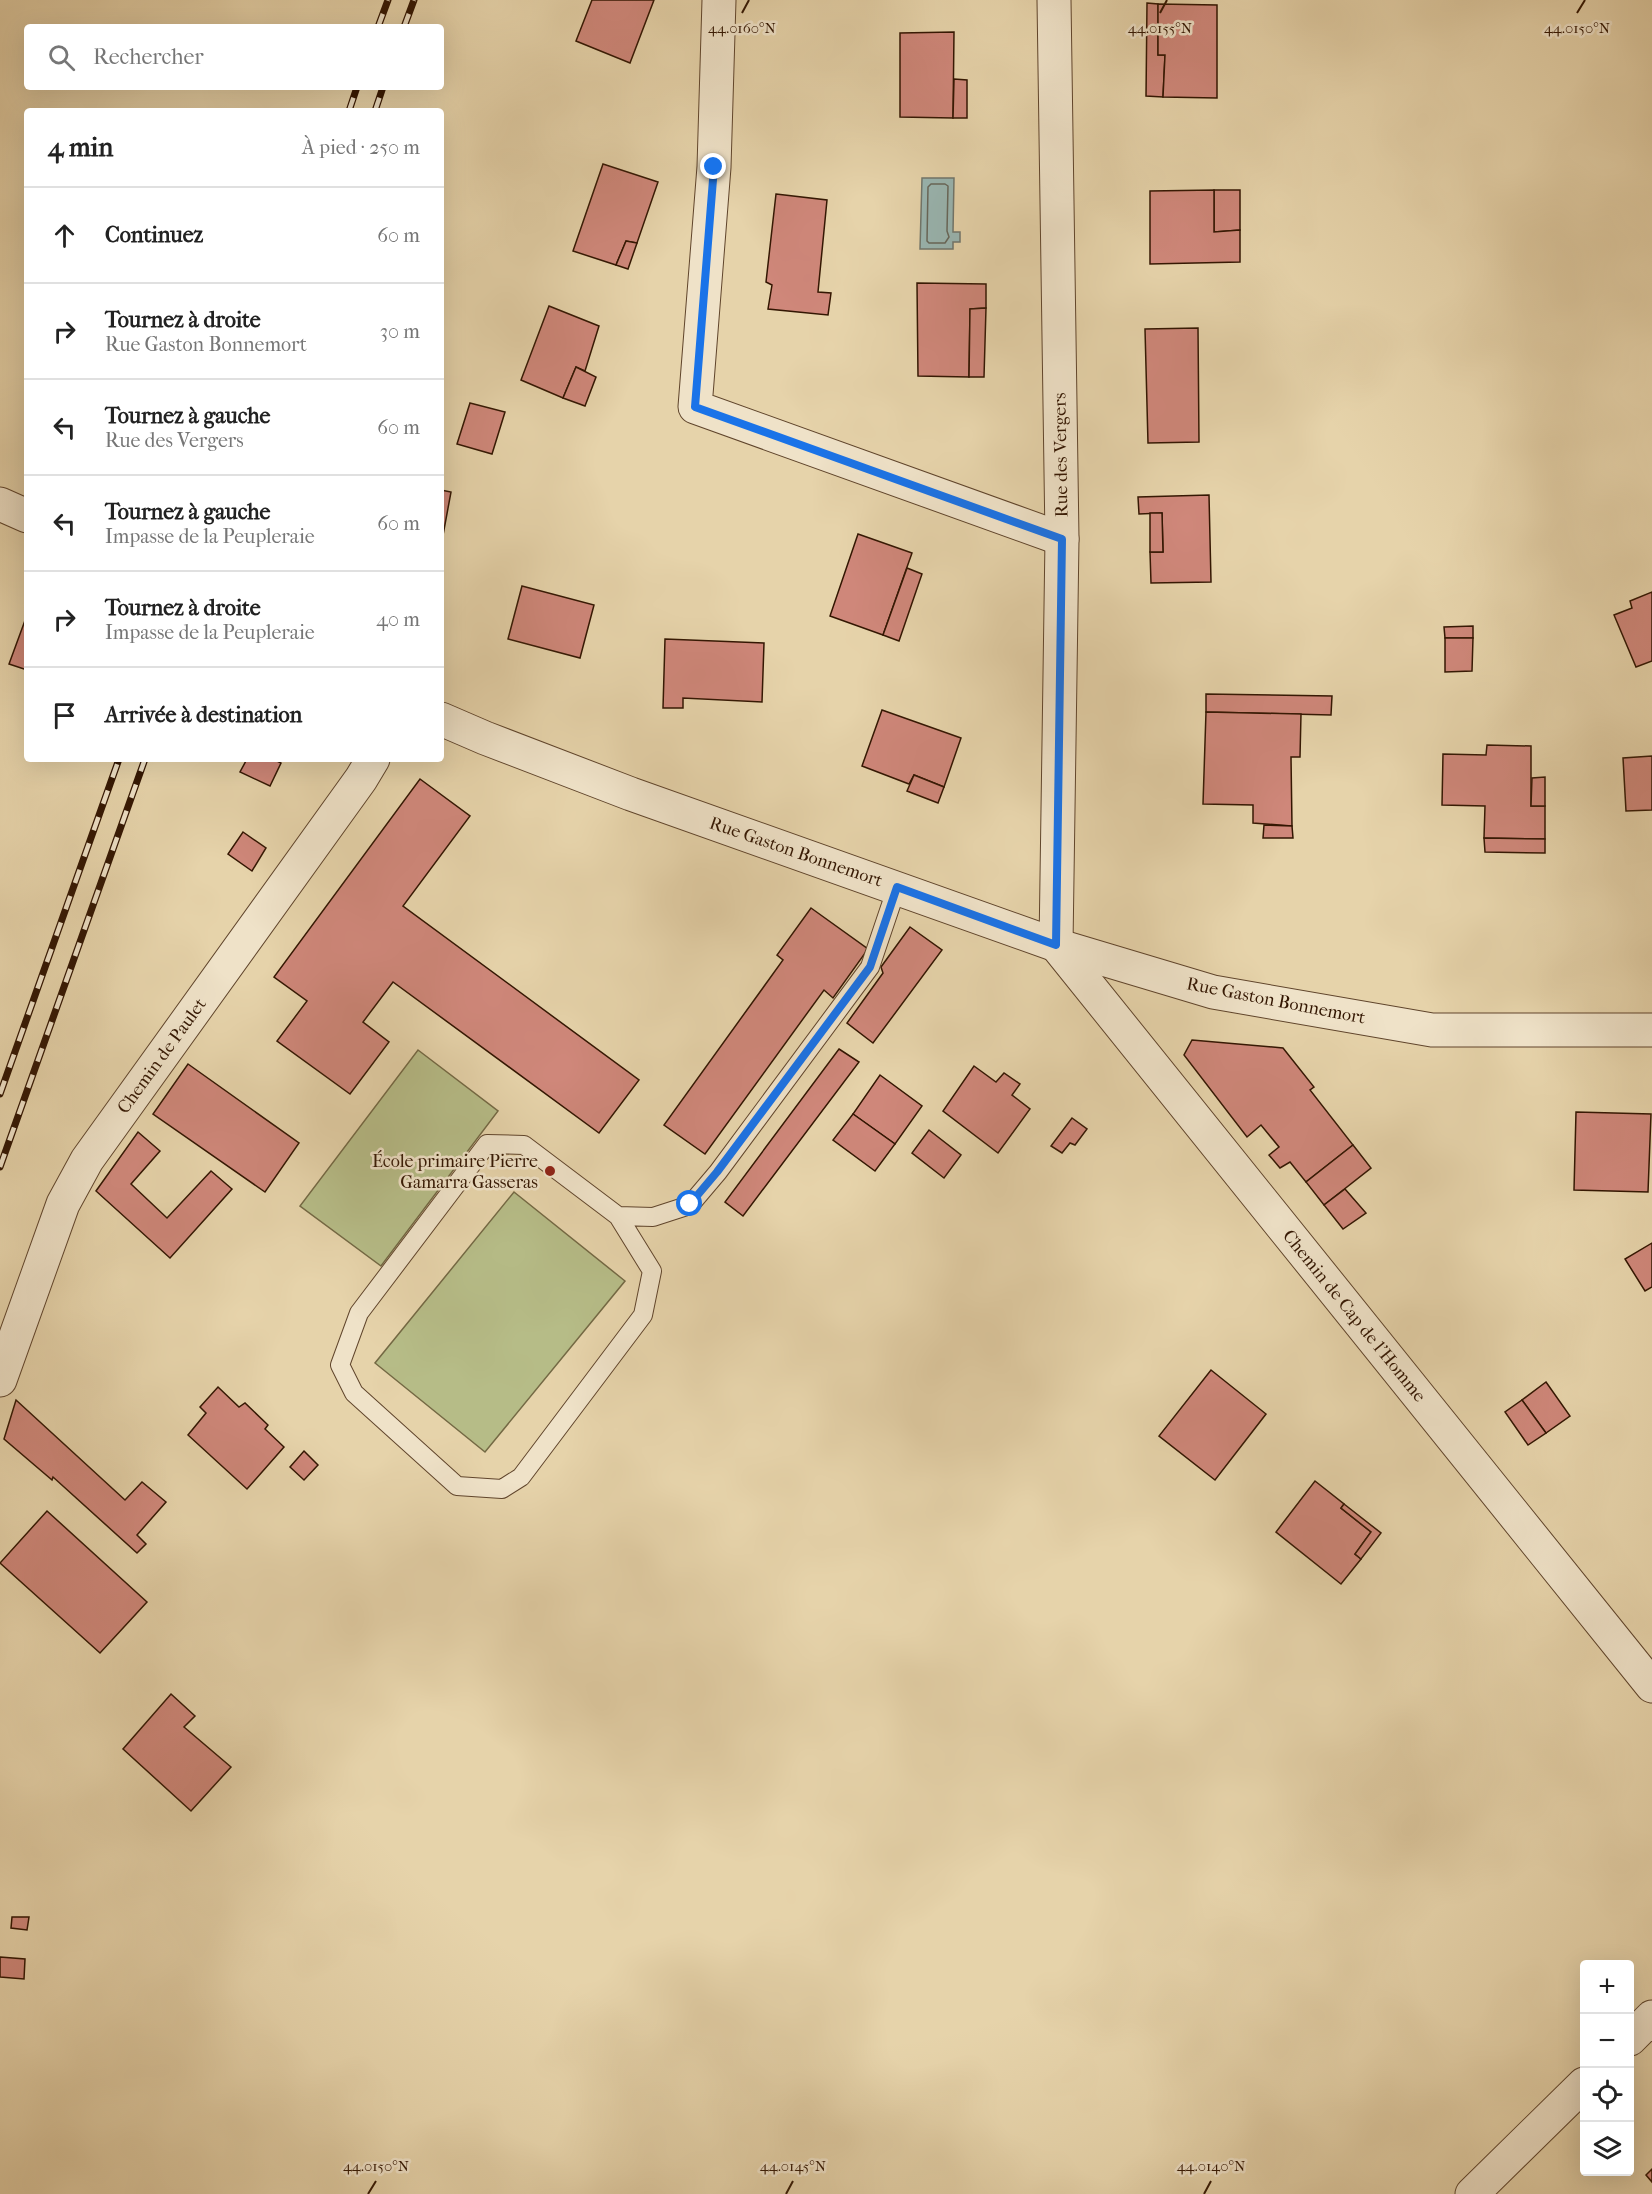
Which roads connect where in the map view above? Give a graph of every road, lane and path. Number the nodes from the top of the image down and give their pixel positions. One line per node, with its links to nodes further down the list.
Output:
1 (719, 0): 5 (street)
2 (1054, 0): 5 (street, Rue des Vergers)
3 (0, 504): 4 (street)
4 (24, 515)
5 (1062, 539): 9 (street, Rue des Vergers)
6 (444, 720): 8 (street, Rue Gaston Bonnemort)
7 (371, 762): 12 (street, Chemin de Paulet)
8 (897, 887): 9 (street, Rue Gaston Bonnemort); 11 (lane)
9 (1056, 945): 10 (street, Rue Gaston Bonnemort); 13 (street, Chemin de Cap de l'Homme)
10 (1652, 1030)
11 (618, 1216): 11 (lane)
12 (0, 1380)
13 (1652, 1686)
14 (1652, 2017): 15 (street)
15 (1634, 2034)
16 (1580, 2088): 17 (street)
17 (1472, 2194)

